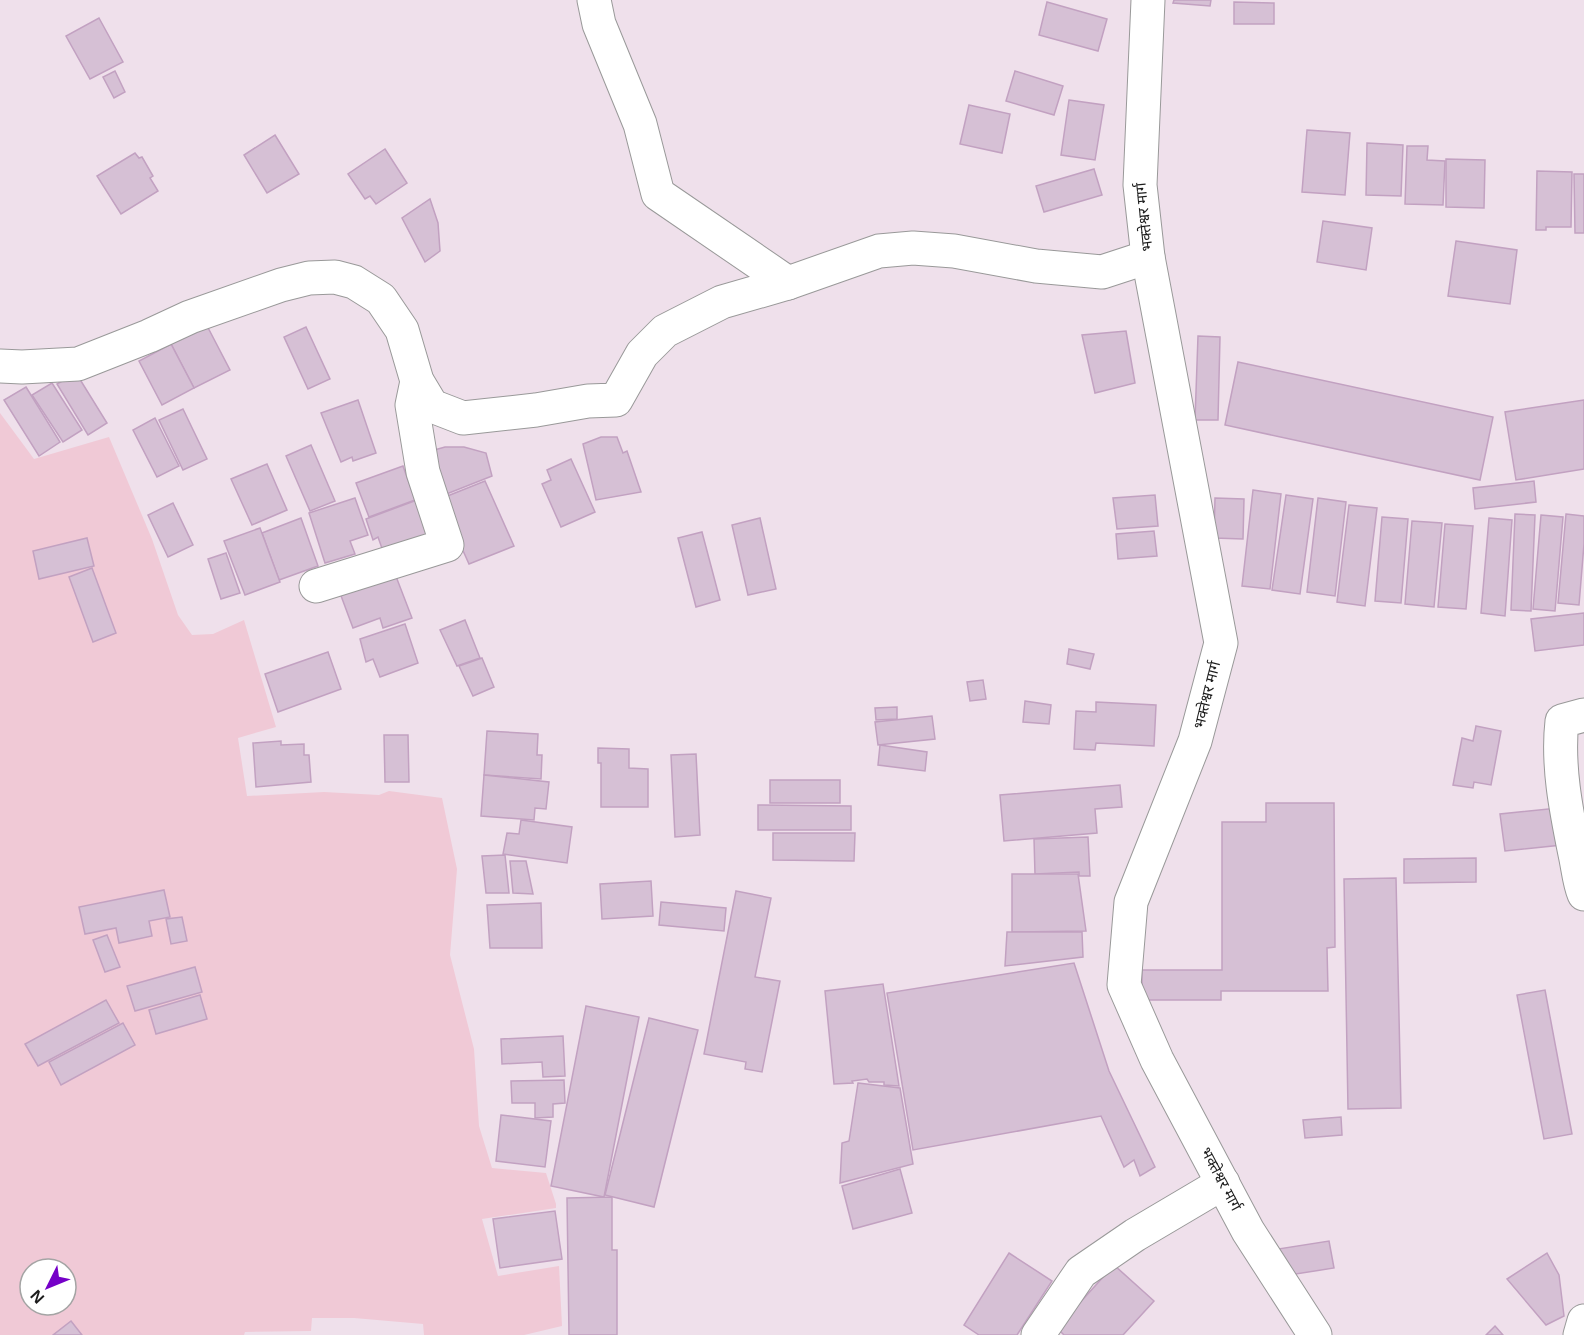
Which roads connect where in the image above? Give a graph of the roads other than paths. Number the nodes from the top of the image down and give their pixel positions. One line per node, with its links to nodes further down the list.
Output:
1 (594, 0): 4 (street)
2 (1148, 0): 3 (street, भक्तेश्वर मार्ग)
3 (1148, 257): 4 (street); 10 (street, भक्तेश्वर मार्ग)
4 (788, 283): 6 (street)
5 (0, 366): 6 (street)
6 (417, 381): 7 (street)
7 (316, 586)
8 (1584, 715): 9 (street)
9 (1584, 894)
10 (1223, 1183): 12 (street); 13 (street, भक्तेश्वर मार्ग)
11 (1584, 1321): 14 (street)
12 (1038, 1335)
13 (1315, 1335)
14 (1580, 1335)

